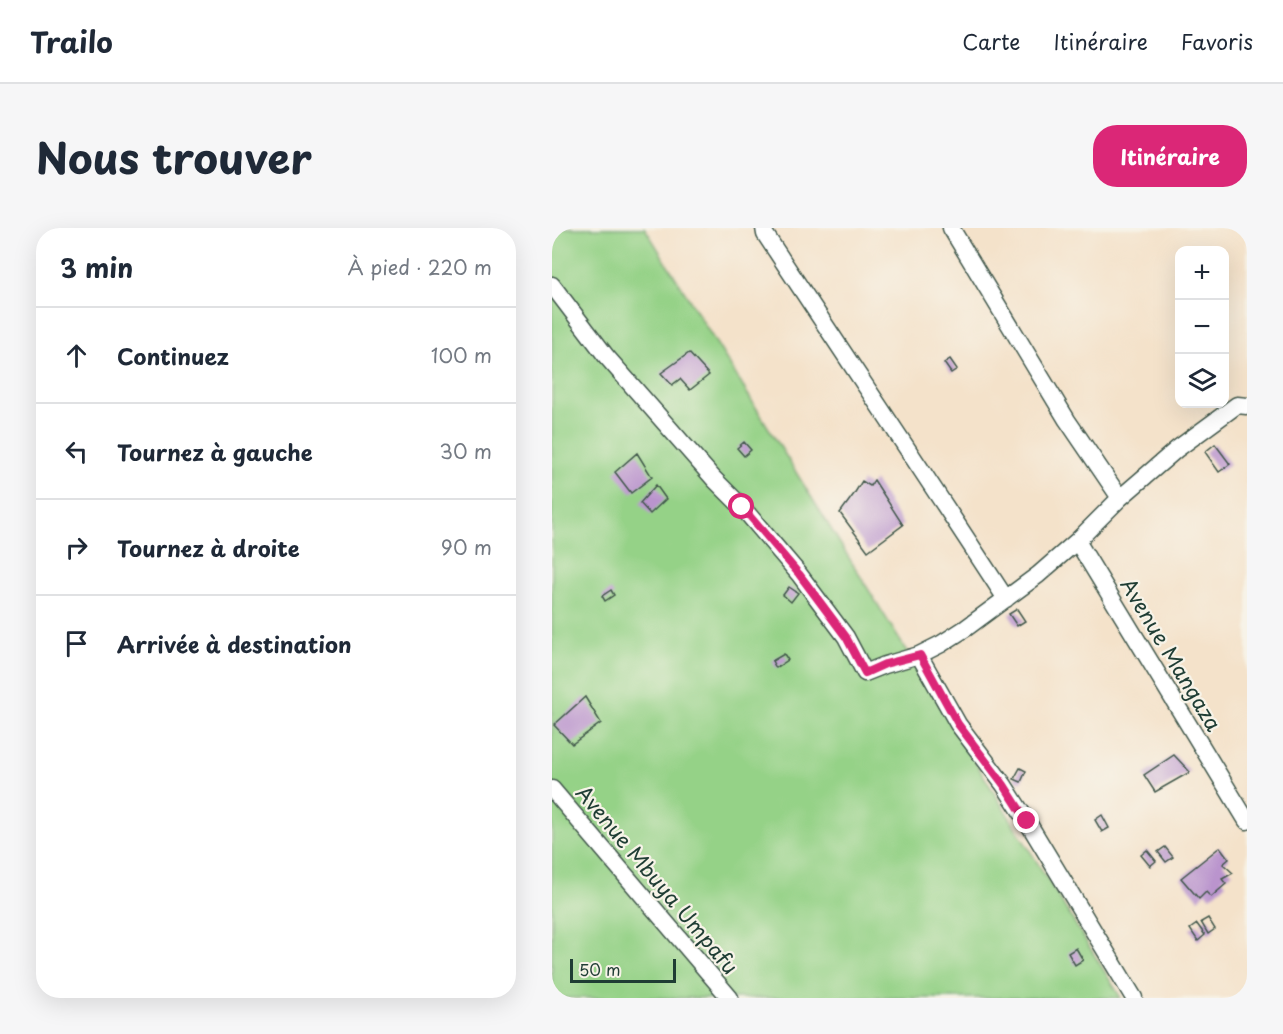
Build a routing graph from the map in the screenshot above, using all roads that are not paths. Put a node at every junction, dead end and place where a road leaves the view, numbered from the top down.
1 (764, 228) edge
2 (951, 228) edge
3 (552, 285) edge
4 (1247, 406) edge
5 (1120, 498) junction
6 (1077, 541) junction
7 (1006, 599) junction
8 (920, 655) junction
9 (552, 789) edge
10 (1247, 820) edge
11 (730, 998) edge
12 (1134, 998) edge

1 - 7 street
2 - 5 street
3 - 8 street
4 - 5 street
5 - 6 street
6 - 7 street
6 - 10 street, Avenue Mangaza
7 - 8 street
8 - 12 street
9 - 11 street, Avenue Mbuya Umpafu

